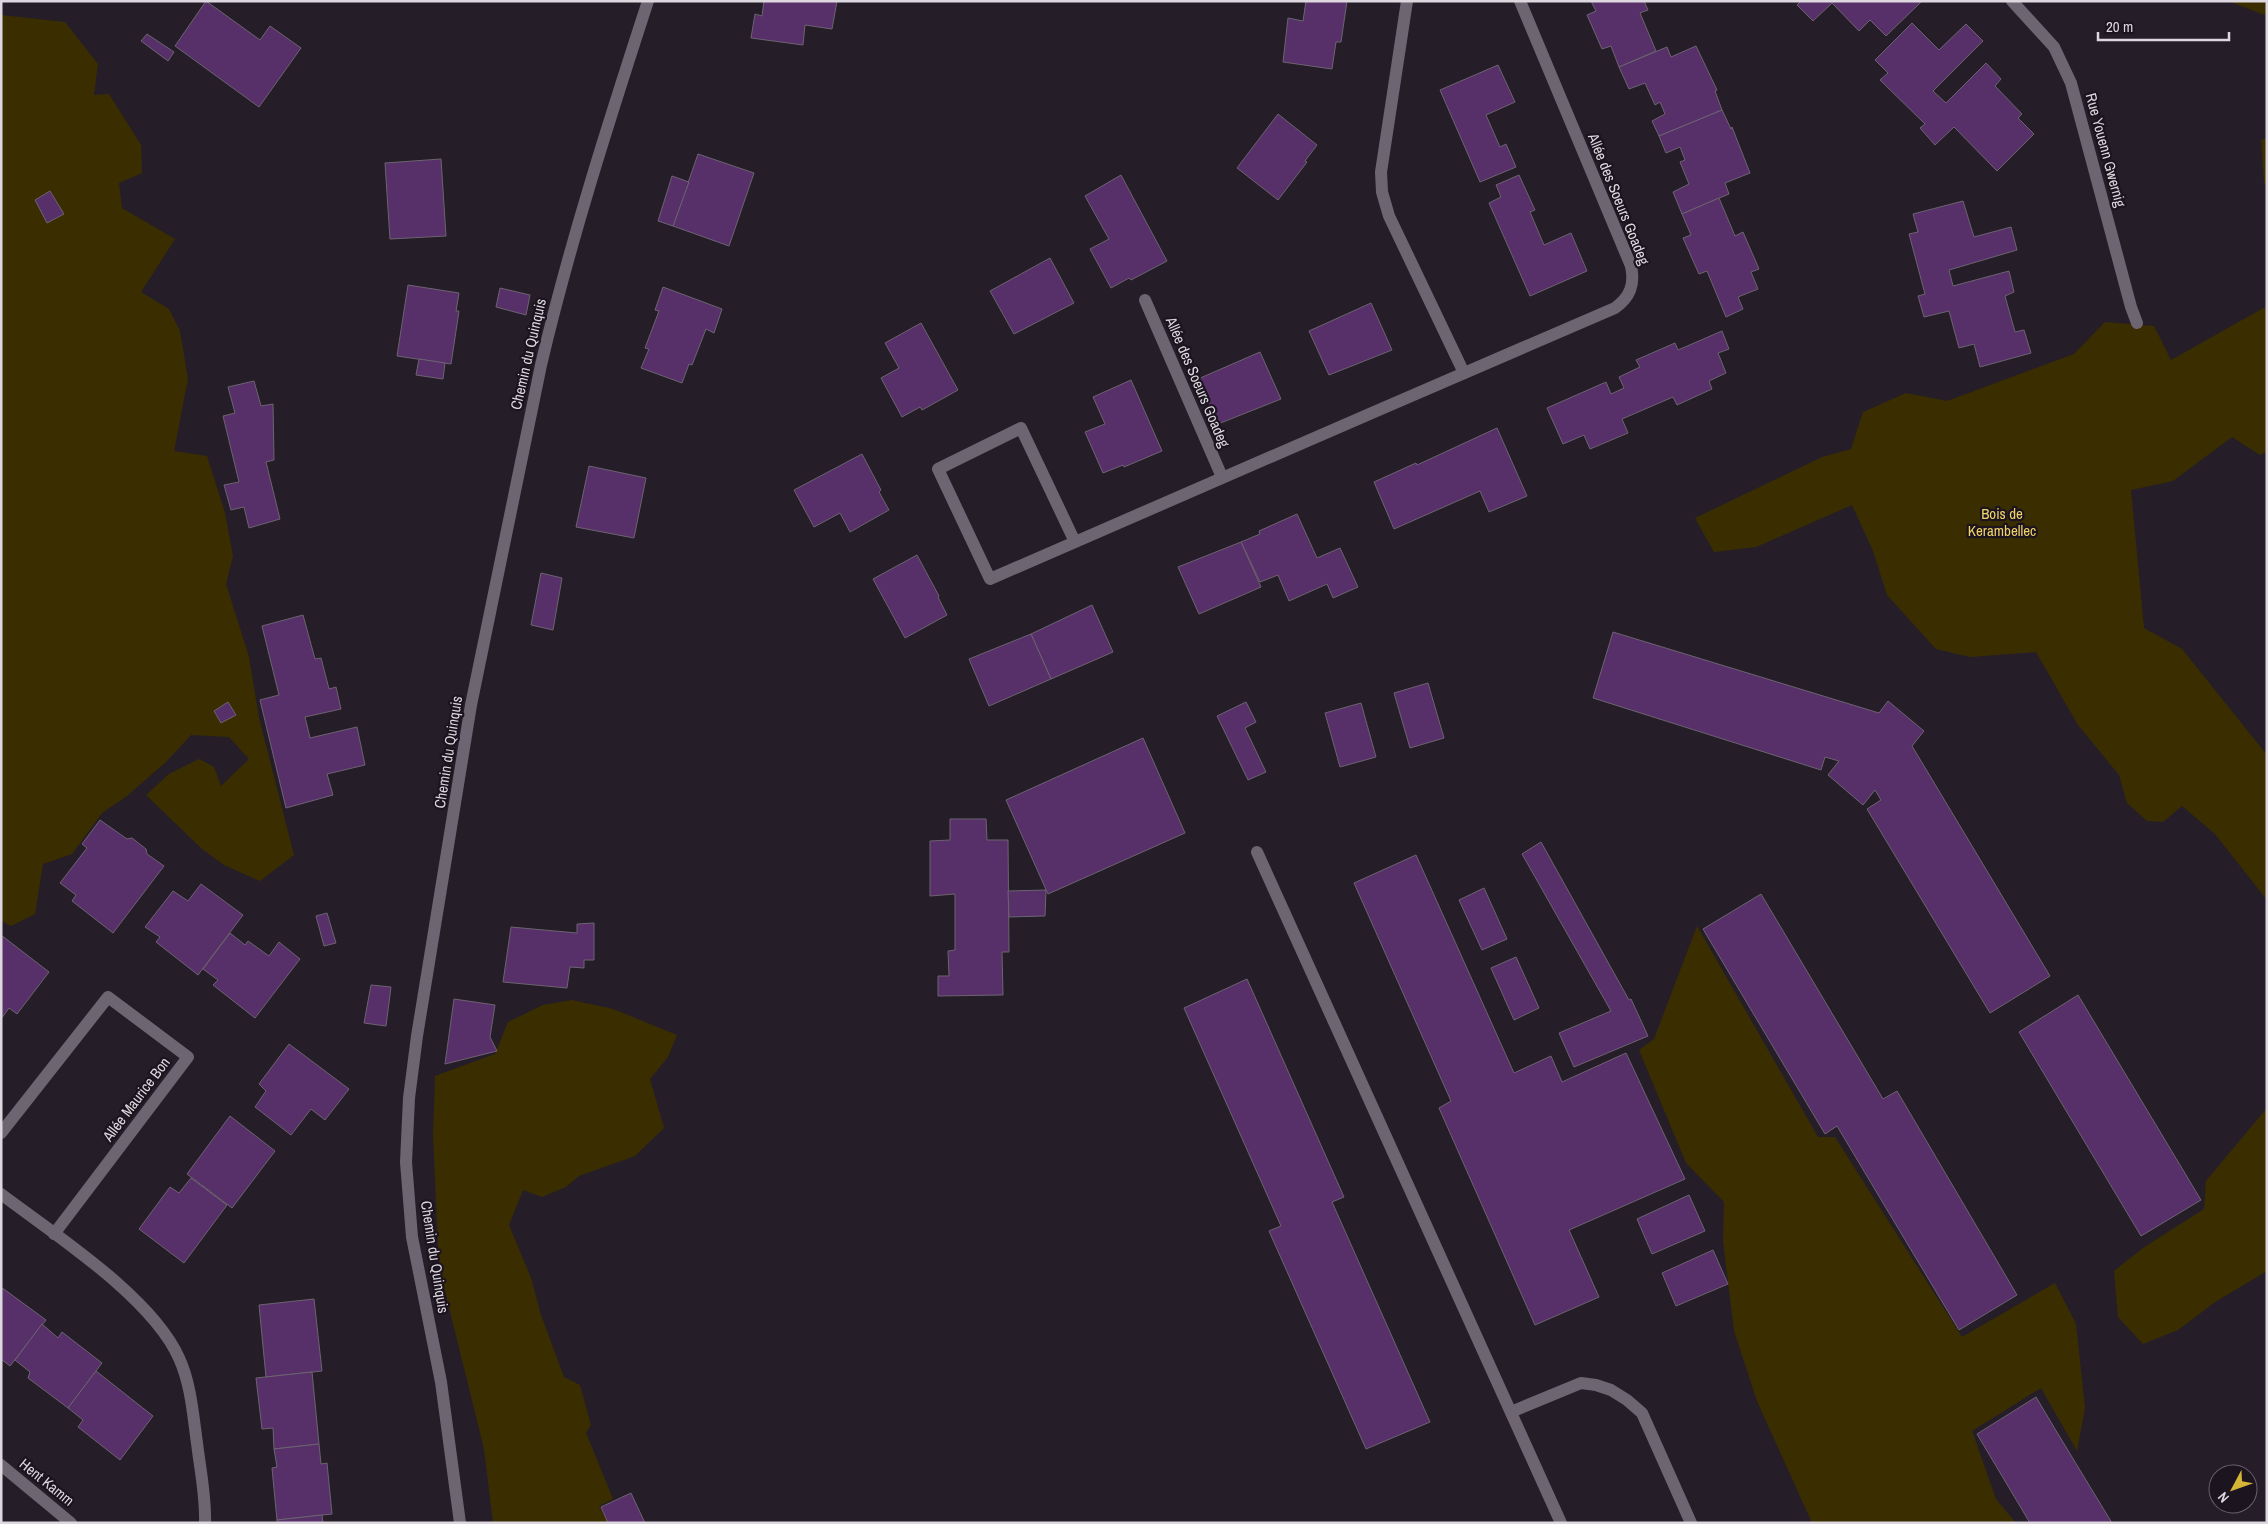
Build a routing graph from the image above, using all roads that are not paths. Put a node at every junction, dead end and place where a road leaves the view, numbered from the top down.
1 (648, 1) edge
2 (1407, 1) edge
3 (1520, 1) edge
4 (2012, 1) edge
5 (1146, 300) dead end
6 (2137, 323) dead end
7 (1464, 373) junction
8 (1222, 477) junction
9 (1075, 542) junction
10 (1257, 852) dead end
11 (1, 1133) edge
12 (1, 1194) edge
13 (54, 1234) junction
14 (1511, 1412) junction
15 (1, 1466) edge
16 (72, 1523) edge
17 (205, 1523) edge
18 (460, 1523) edge
19 (1561, 1523) edge
20 (1690, 1523) edge

1 - 18 street, Chemin du Quinquis
2 - 7 street
3 - 7 street, Allée des Soeurs Goadeg
4 - 6 street, Rue Youenn Gwernig
5 - 8 street, Allée des Soeurs Goadeg
7 - 8 street, Allée des Soeurs Goadeg
8 - 9 street, Allée des Soeurs Goadeg
9 - 9 street, Allée des Soeurs Goadeg
10 - 14 street
11 - 13 street, Allée Maurice Bon
12 - 13 street
13 - 17 street
14 - 19 street
14 - 20 street
15 - 16 street, Hent Kamm

